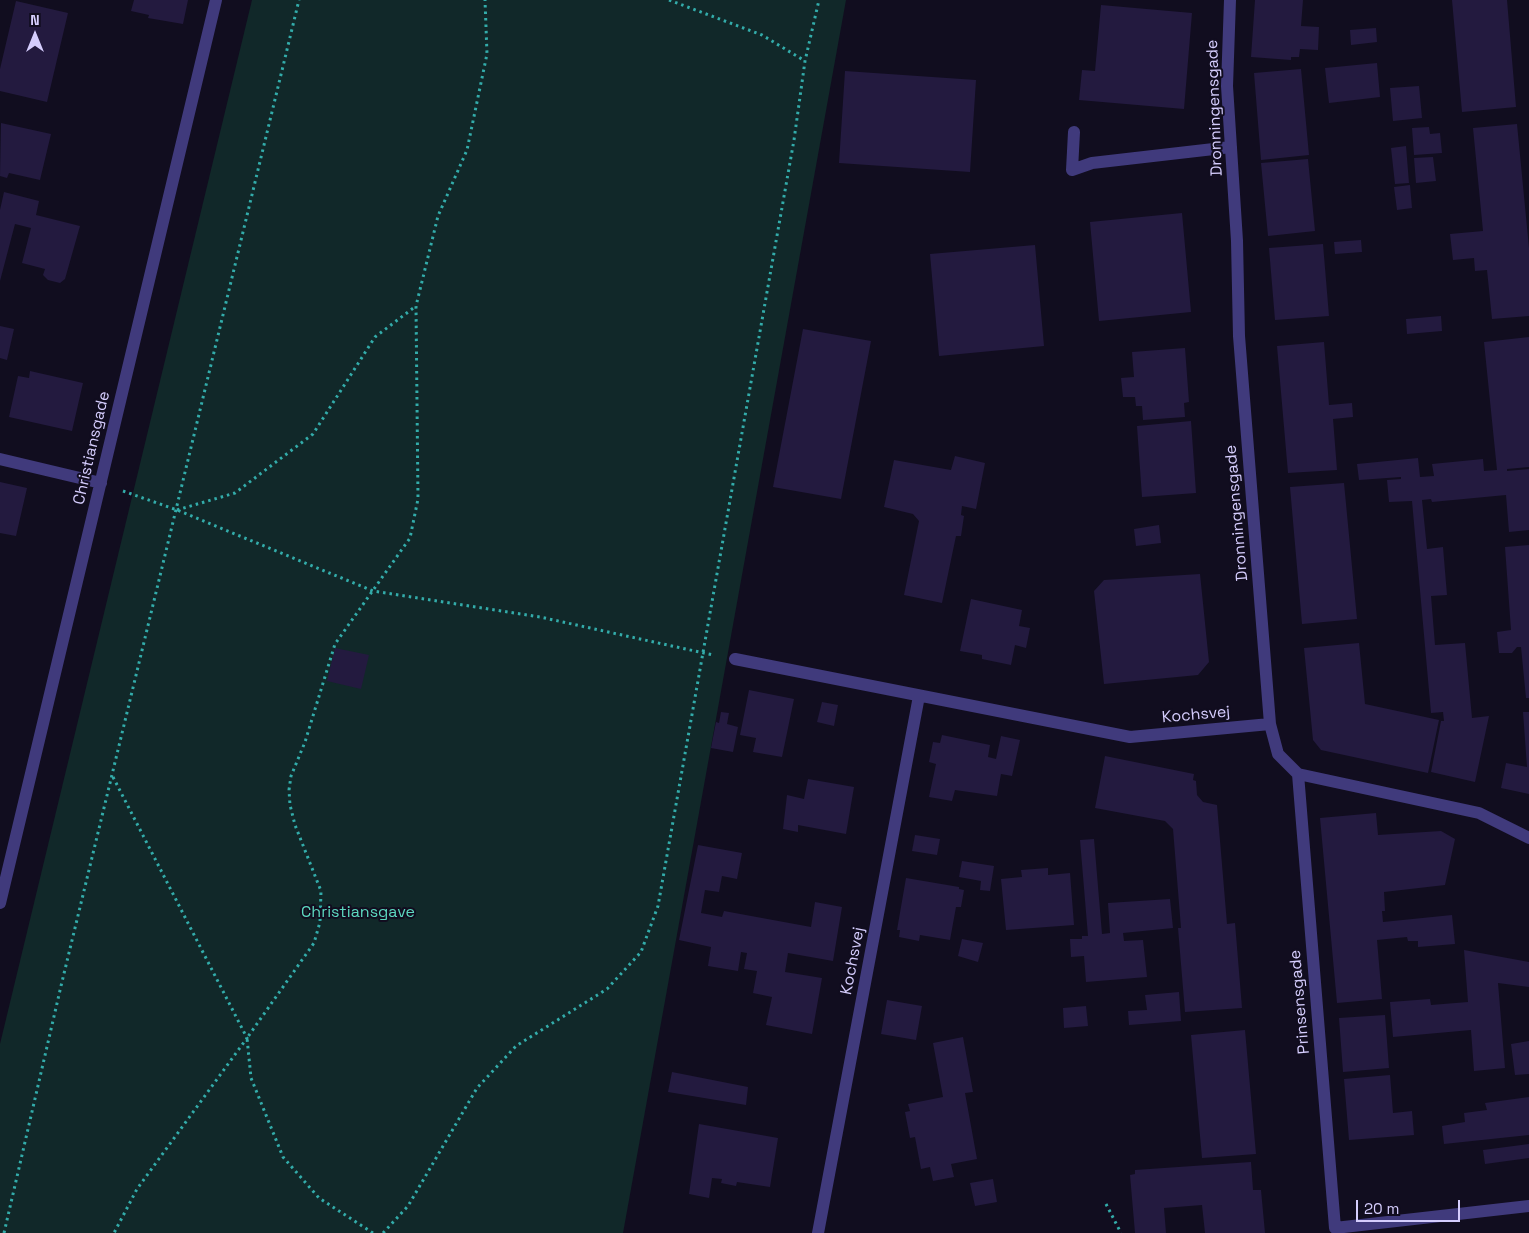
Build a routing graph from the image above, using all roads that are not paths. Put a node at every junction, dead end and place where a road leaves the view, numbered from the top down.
1 (216, 0) edge
2 (1230, 0) edge
3 (1074, 132) dead end
4 (1232, 147) junction
5 (0, 459) edge
6 (101, 483) junction
7 (735, 659) dead end
8 (919, 696) junction
9 (1270, 724) junction
10 (1298, 774) junction
11 (1529, 838) edge
12 (0, 903) edge
13 (1529, 1206) edge
14 (818, 1233) edge

1 - 6 street, Christiansgade
2 - 4 street, Dronningensgade
3 - 4 street
4 - 9 street, Dronningensgade
5 - 6 street
6 - 12 street, Christiansgade
7 - 8 street, Kochsvej
8 - 9 street, Kochsvej
8 - 14 street, Kochsvej
9 - 10 street, Dronningensgade
10 - 11 street
10 - 13 street, Prinsensgade

